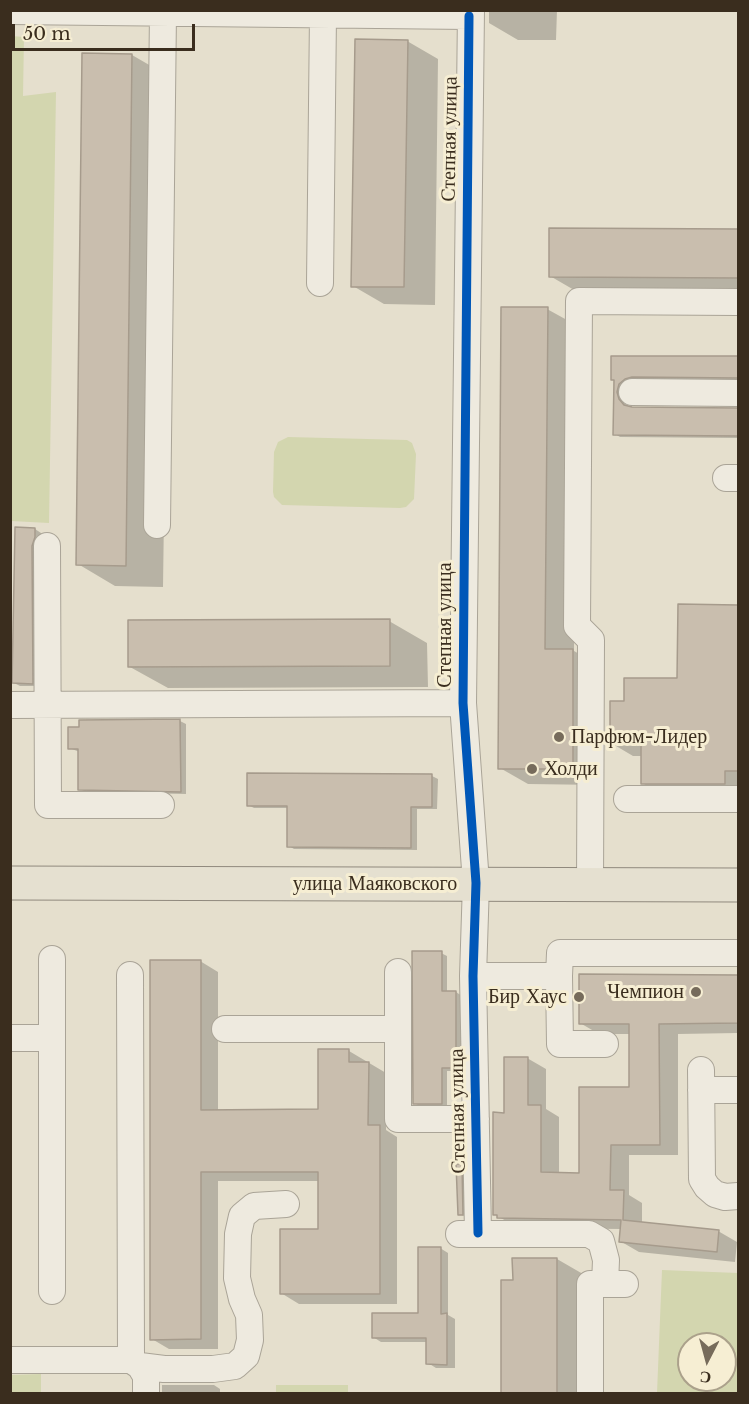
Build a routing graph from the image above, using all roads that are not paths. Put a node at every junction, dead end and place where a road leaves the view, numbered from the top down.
1 (10, 11) edge
2 (163, 13) junction
3 (470, 13) edge
4 (323, 15) junction
5 (320, 283) dead end
6 (738, 302) edge
7 (632, 392) dead end
8 (738, 393) edge
9 (157, 525) dead end
10 (47, 546) dead end
11 (463, 703) junction
12 (10, 705) edge
13 (48, 705) junction
14 (627, 799) dead end
15 (738, 799) edge
16 (161, 805) dead end
17 (10, 883) edge
18 (476, 884) junction
19 (590, 885) junction
20 (738, 885) edge
21 (738, 953) edge
22 (52, 959) dead end
23 (398, 972) dead end
24 (130, 975) dead end
25 (473, 976) junction
26 (559, 976) junction
27 (225, 1029) dead end
28 (398, 1029) junction
29 (10, 1038) edge
30 (52, 1038) junction
31 (605, 1044) dead end
32 (738, 1090) edge
33 (476, 1119) junction
34 (738, 1196) edge
35 (286, 1204) dead end
36 (52, 1291) dead end
37 (10, 1360) edge
38 (135, 1363) junction
39 (146, 1394) edge
40 (590, 1394) edge

1 - 2 street
2 - 4 street
2 - 9 street
3 - 4 street
3 - 11 street, Степная улица
4 - 5 street
6 - 19 street
7 - 8 street
10 - 13 street
11 - 13 street
11 - 18 street, Степная улица
12 - 13 street
13 - 16 street
14 - 15 street
17 - 18 main road, улица Маяковского
18 - 19 main road, улица Маяковского
18 - 25 street, Степная улица
19 - 20 main road, улица Маяковского
21 - 26 street
22 - 30 street
23 - 28 street
24 - 38 street
25 - 26 street
25 - 33 street, Степная улица
26 - 31 street
27 - 28 street
28 - 33 street
29 - 30 street
30 - 36 street
32 - 34 street
33 - 40 street, Степная улица
35 - 38 street
37 - 38 street
38 - 39 street

